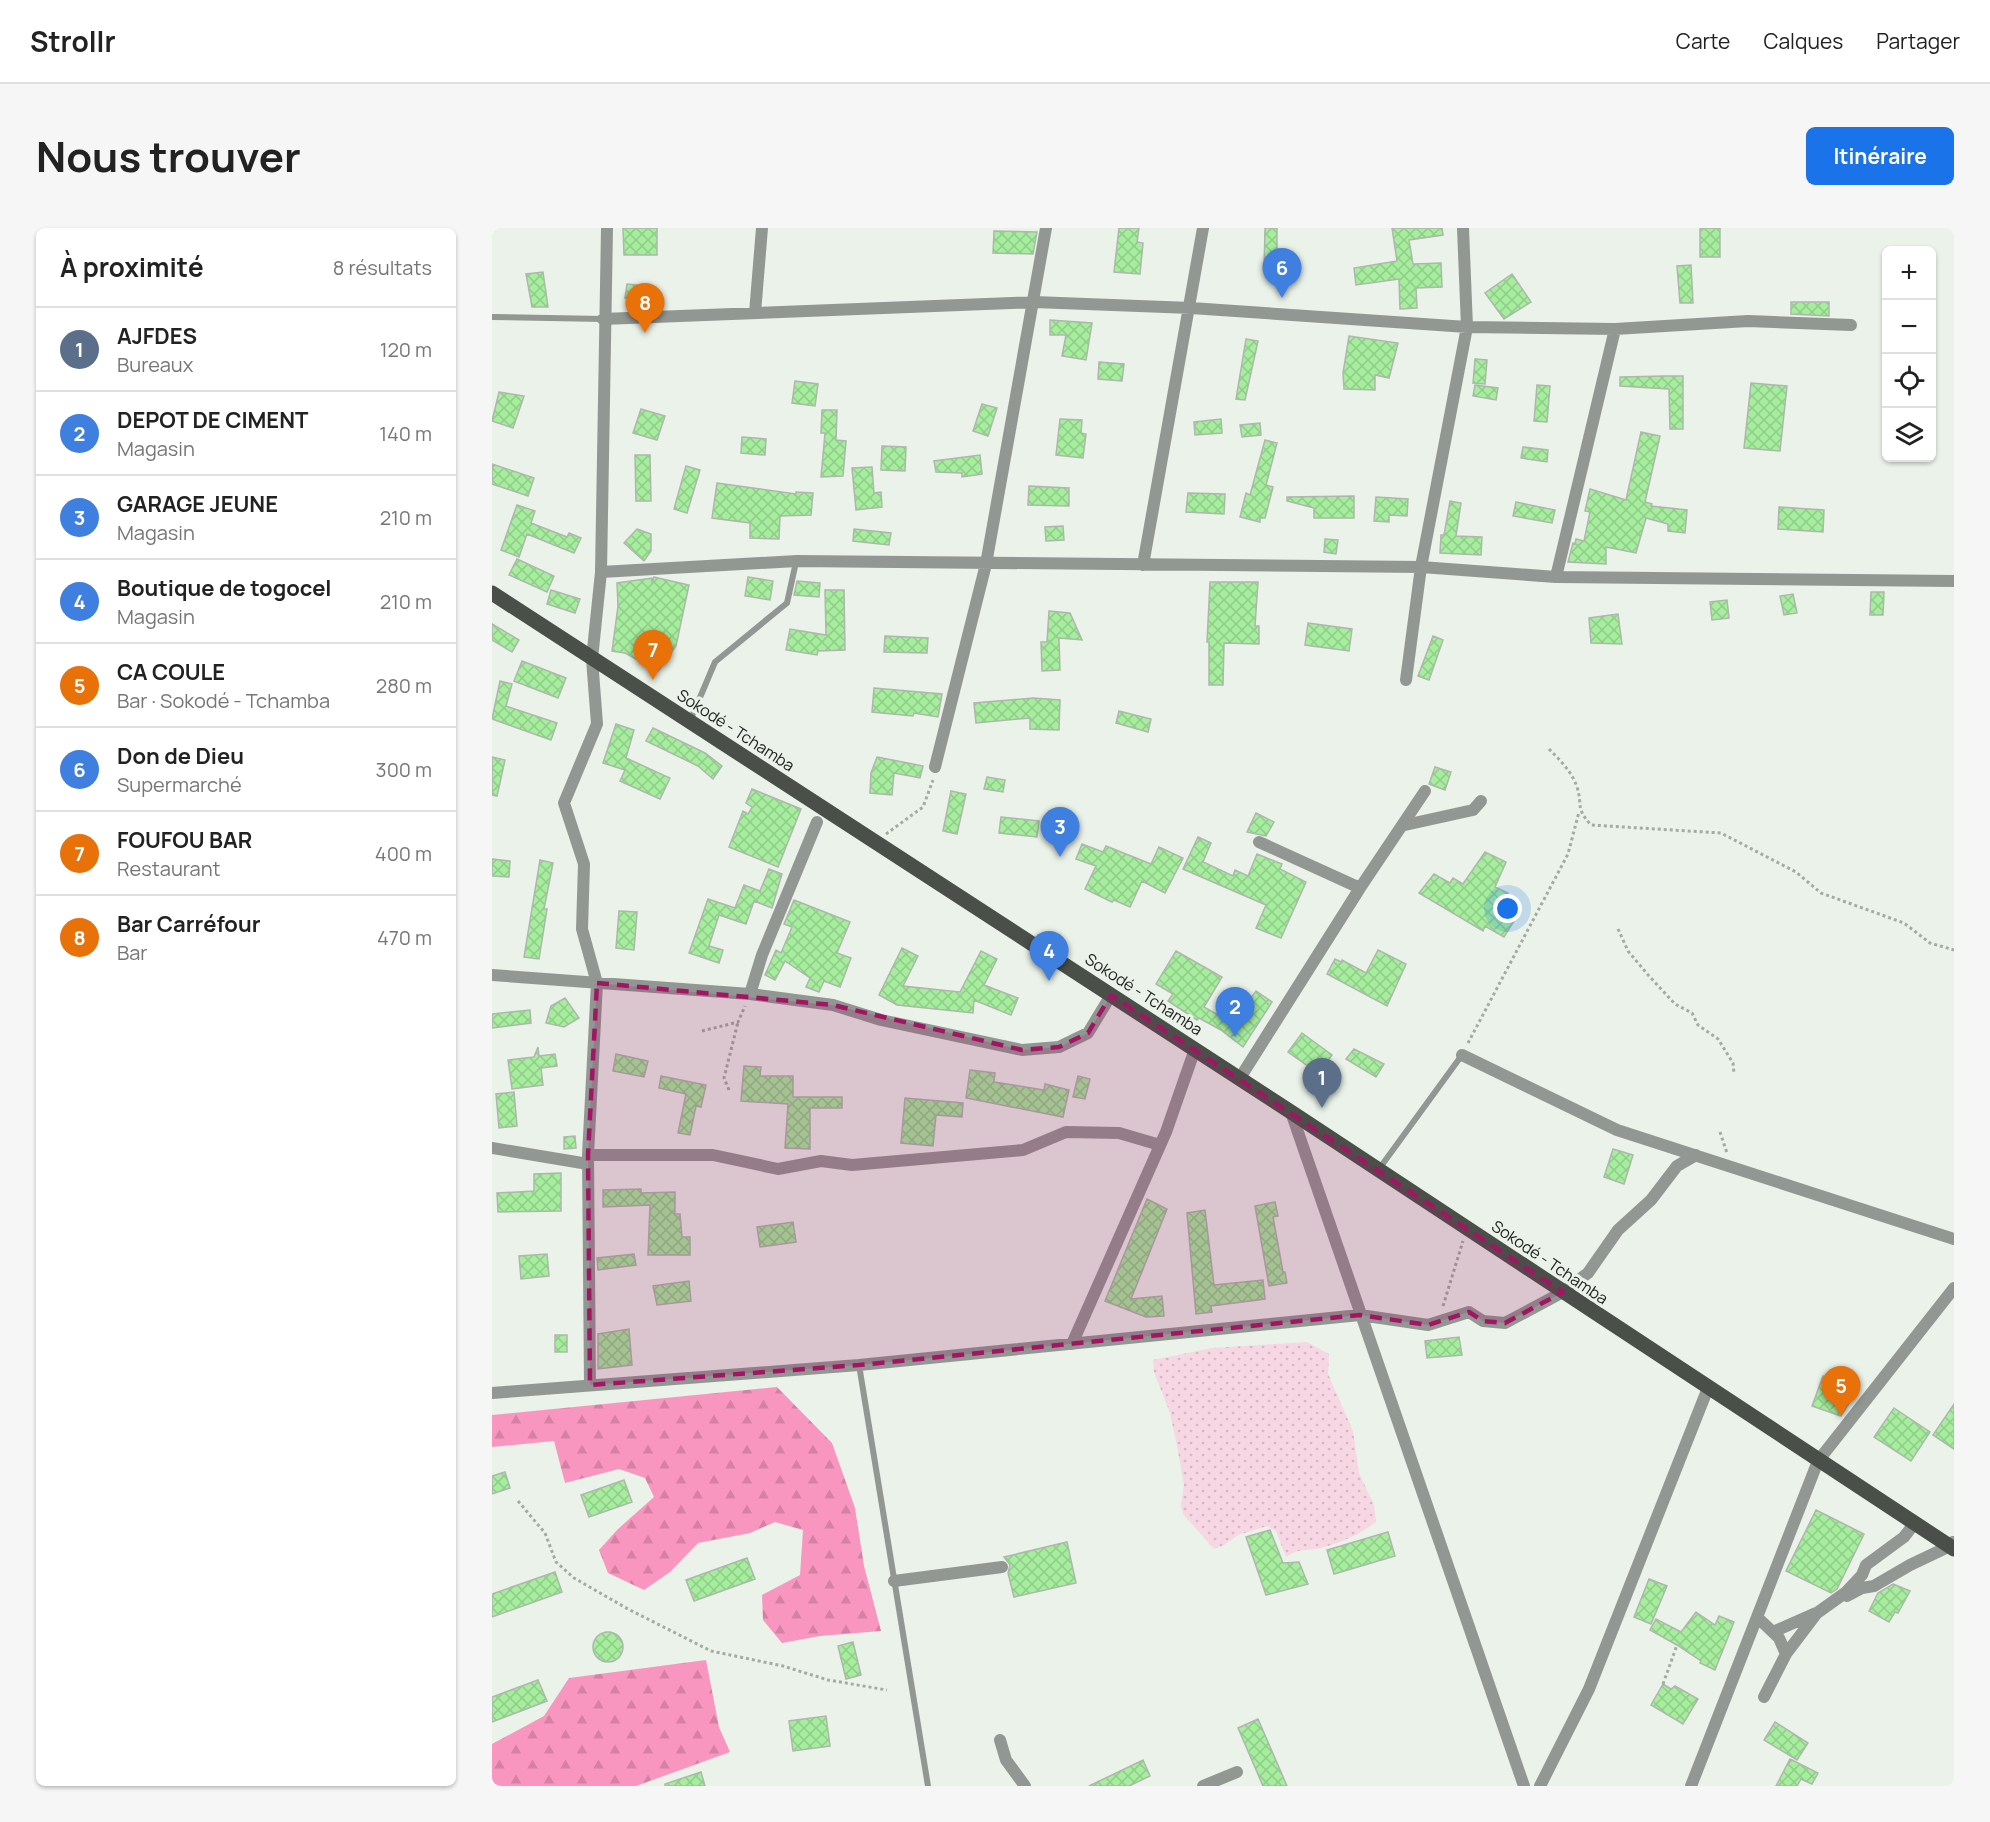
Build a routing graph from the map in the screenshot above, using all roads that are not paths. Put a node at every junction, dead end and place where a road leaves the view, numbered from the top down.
1 (607, 228) edge
2 (762, 228) edge
3 (1046, 228) edge
4 (1203, 228) edge
5 (1463, 228) edge
6 (1034, 302) junction
7 (1191, 308) junction
8 (755, 313) junction
9 (492, 318) edge
10 (603, 319) junction
11 (1851, 325) dead end
12 (1467, 327) junction
13 (1615, 329) junction
14 (796, 561) junction
15 (986, 564) junction
16 (1143, 565) junction
17 (1420, 567) junction
18 (601, 572) junction
19 (1556, 577) junction
20 (1954, 581) edge
21 (492, 593) edge
22 (592, 659) junction
23 (1406, 680) dead end
24 (689, 722) junction
25 (935, 766) road end
26 (1425, 791) dead end
27 (1481, 801) dead end
28 (818, 822) dead end
29 (1405, 825) junction
30 (1259, 842) dead end
31 (1360, 888) junction
32 (492, 975) edge
33 (597, 983) junction
34 (750, 994) junction
35 (1111, 995) junction
36 (1195, 1049) junction
37 (1462, 1055) joint
38 (1240, 1078) junction
39 (1291, 1112) junction
40 (1160, 1145) junction
41 (492, 1148) edge
42 (1696, 1155) junction
43 (588, 1160) junction
44 (1378, 1169) junction
45 (1954, 1239) edge
46 (1954, 1288) edge
47 (1563, 1292) junction
48 (1360, 1315) junction
49 (1072, 1344) junction
50 (858, 1365) junction
51 (590, 1385) junction
52 (1708, 1388) junction
53 (492, 1394) edge
54 (1818, 1461) junction
55 (1914, 1524) junction
56 (1953, 1545) edge
57 (1002, 1567) dead end
58 (894, 1581) junction
59 (1817, 1613) junction
60 (1757, 1617) junction
61 (1773, 1632) junction
62 (1785, 1654) junction
63 (1764, 1697) dead end
64 (1000, 1740) dead end
65 (1237, 1772) dead end
66 (1696, 1784) edge
67 (928, 1786) edge
68 (1025, 1786) edge
69 (1203, 1786) edge
70 (1524, 1786) edge
71 (1540, 1786) edge

1 - 10 street
2 - 8 street
3 - 6 street
4 - 7 street
5 - 12 street
6 - 7 street
6 - 8 street
6 - 15 street
7 - 12 street
7 - 16 street
8 - 10 street
9 - 10 lane
10 - 18 street
11 - 13 street
12 - 13 street
12 - 17 street
13 - 19 street
14 - 15 street
14 - 18 street
14 - 24 lane
15 - 16 street
15 - 25 street
16 - 17 street
17 - 19 street
17 - 23 street
18 - 22 street
19 - 20 street
21 - 22 main road, Sokodé - Tchamba
22 - 24 main road, Sokodé - Tchamba
22 - 33 street
24 - 35 main road, Sokodé - Tchamba
26 - 29 street
27 - 29 street
28 - 34 street
29 - 31 street
30 - 31 street
31 - 38 street
32 - 33 street
33 - 34 street
33 - 43 street
34 - 35 street
35 - 36 main road, Sokodé - Tchamba
36 - 38 main road, Sokodé - Tchamba
36 - 40 street
37 - 42 street
37 - 44 lane
38 - 39 main road, Sokodé - Tchamba
39 - 44 main road, Sokodé - Tchamba
39 - 48 street
40 - 43 street
40 - 49 street
41 - 43 street
42 - 45 street
42 - 47 street
43 - 51 street
44 - 47 main road, Sokodé - Tchamba
46 - 54 street
47 - 48 street
47 - 52 main road, Sokodé - Tchamba
48 - 49 street
48 - 70 street
49 - 50 street
50 - 51 street
50 - 58 lane
51 - 53 street
52 - 54 main road, Sokodé - Tchamba
52 - 71 street
54 - 55 main road, Sokodé - Tchamba
54 - 60 street
55 - 56 main road, Sokodé - Tchamba
55 - 59 street
56 - 59 street
57 - 58 street
58 - 67 lane
59 - 61 street
59 - 62 street
60 - 61 street
60 - 66 street
61 - 62 street
62 - 63 street
64 - 68 street
65 - 69 street

